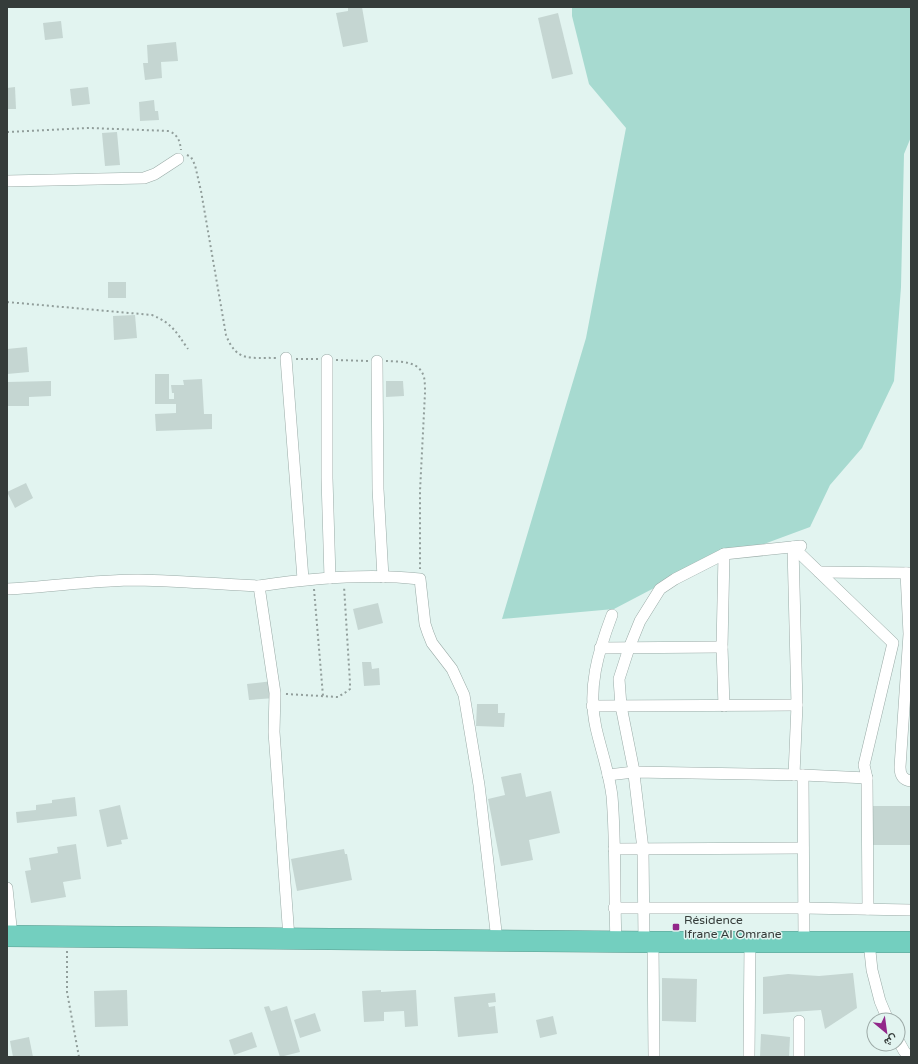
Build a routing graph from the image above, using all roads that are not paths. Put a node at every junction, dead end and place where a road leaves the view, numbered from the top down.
1 (178, 159) road end
2 (7, 181) edge
3 (286, 358) dead end
4 (327, 360) dead end
5 (377, 361) dead end
6 (797, 547) junction
7 (724, 554) junction
8 (819, 572) junction
9 (909, 573) edge
10 (383, 576) junction
11 (330, 578) junction
12 (308, 579) junction
13 (259, 586) junction
14 (7, 588) edge
15 (612, 615) dead end
16 (722, 647) junction
17 (600, 648) junction
18 (628, 648) junction
19 (797, 705) junction
20 (592, 706) junction
21 (620, 706) junction
22 (724, 706) junction
23 (634, 772) junction
24 (608, 775) junction
25 (798, 775) junction
26 (867, 778) junction
27 (911, 781) edge
28 (803, 848) junction
29 (614, 849) junction
30 (644, 849) junction
31 (7, 888) edge
32 (614, 908) junction
33 (644, 908) junction
34 (804, 908) junction
35 (868, 909) junction
36 (911, 910) edge
37 (10, 936) edge
38 (289, 938) junction
39 (497, 940) junction
40 (616, 941) junction
41 (648, 942) junction
42 (750, 942) junction
43 (804, 942) junction
44 (870, 942) junction
45 (911, 942) edge
46 (885, 1012) edge
47 (799, 1021) dead end
48 (654, 1057) edge
49 (749, 1057) edge
50 (799, 1057) edge

1 - 2 street
3 - 12 street
4 - 11 street
5 - 10 street
6 - 7 street
6 - 8 street
6 - 19 street
7 - 16 street
7 - 18 street
8 - 9 street
8 - 26 street
9 - 27 street
10 - 11 street
10 - 39 street
11 - 12 street
12 - 13 street
13 - 14 street
13 - 38 street
15 - 17 street
16 - 18 street
16 - 22 street
17 - 18 street
17 - 20 street
18 - 21 street
19 - 22 street
19 - 25 street
20 - 21 street
20 - 24 street
21 - 22 street
21 - 23 street
23 - 24 street
23 - 25 street
23 - 30 street
24 - 29 street
25 - 26 street
25 - 28 street
26 - 35 street
28 - 30 street
28 - 34 street
29 - 30 street
29 - 32 street
30 - 33 street
31 - 37 street
32 - 33 street
32 - 40 street
33 - 34 street
33 - 41 street
34 - 35 street
34 - 43 street
35 - 36 street
37 - 38 highway
38 - 39 highway
39 - 40 highway
40 - 41 highway
41 - 42 highway
41 - 48 street
42 - 43 highway
42 - 49 street
43 - 44 highway
44 - 45 highway
44 - 46 street
47 - 50 street

